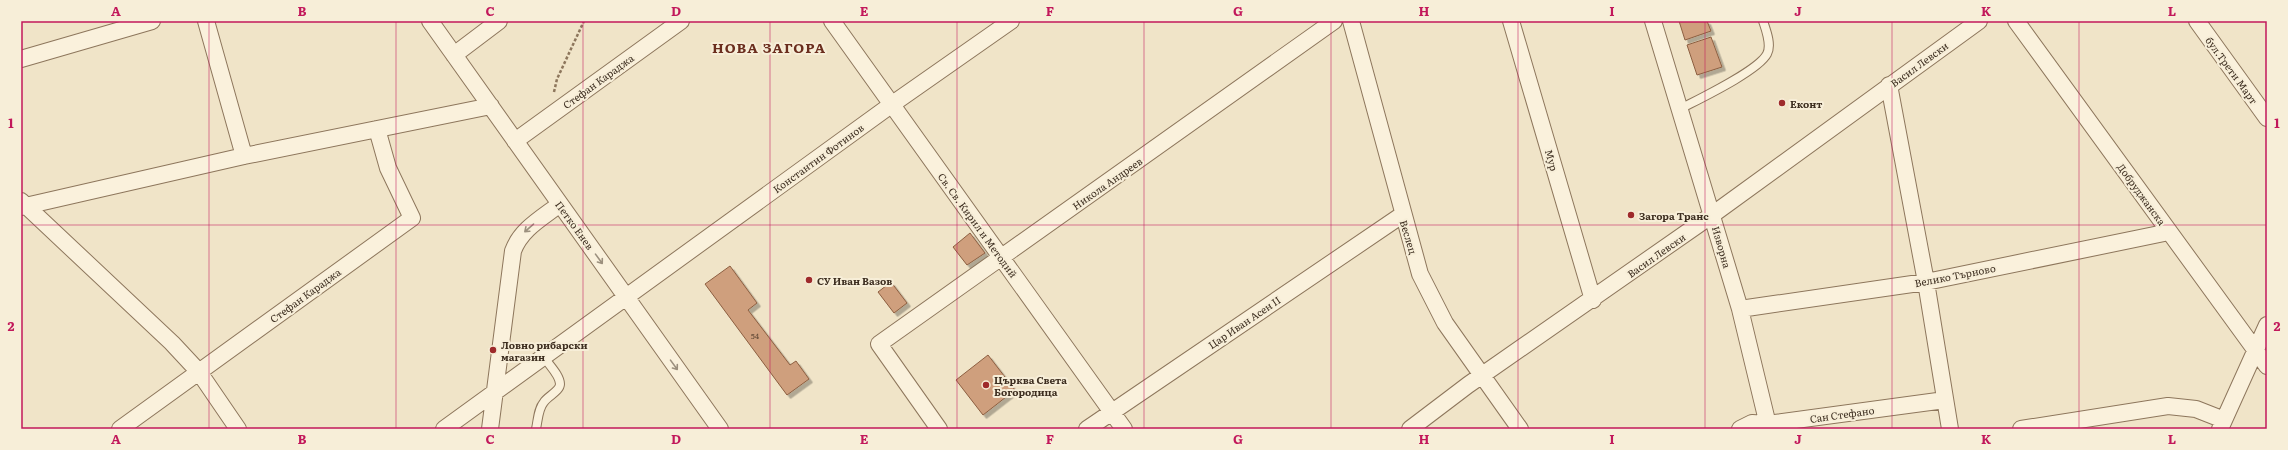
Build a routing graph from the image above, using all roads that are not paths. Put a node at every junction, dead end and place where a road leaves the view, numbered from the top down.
1 (152, 21) edge
2 (206, 21) edge
3 (430, 21) edge
4 (499, 21) edge
5 (681, 21) edge
6 (832, 21) edge
7 (1011, 21) edge
8 (1334, 21) edge
9 (1351, 21) edge
10 (1511, 21) edge
11 (1653, 21) edge
12 (1763, 21) edge
13 (1979, 21) edge
14 (2016, 21) edge
15 (2196, 21) edge
16 (454, 55) junction
17 (21, 59) edge
18 (1889, 85) junction
19 (891, 105) junction
20 (491, 106) junction
21 (1680, 109) junction
22 (2267, 118) edge
23 (377, 129) junction
24 (515, 141) junction
25 (244, 156) junction
26 (560, 204) junction
27 (22, 205) edge
28 (1402, 215) junction
29 (1712, 215) junction
30 (2169, 232) junction
31 (1002, 258) junction
32 (1926, 282) junction
33 (626, 298) junction
34 (1593, 300) junction
35 (1740, 309) junction
36 (2267, 325) edge
37 (2256, 351) junction
38 (544, 357) junction
39 (2267, 366) edge
40 (199, 372) junction
41 (1482, 376) junction
42 (496, 392) junction
43 (1945, 400) junction
44 (1112, 412) junction
45 (2222, 424) edge
46 (1768, 426) edge
47 (120, 429) edge
48 (238, 429) edge
49 (444, 429) edge
50 (490, 429) edge
51 (536, 429) edge
52 (720, 429) edge
53 (939, 429) edge
54 (1087, 429) edge
55 (1124, 429) edge
56 (1410, 429) edge
57 (1520, 429) edge
58 (1740, 429) edge
59 (1950, 429) edge
60 (2021, 429) edge

1 - 17 street
2 - 25 street
3 - 16 street, Петко Енев
4 - 16 street
5 - 24 street, Стефан Караджа
6 - 19 street, Св. Св. Кирил и Методий
7 - 19 street, Константин Фотинов
8 - 31 street, Никола Андреев
9 - 28 street, Веслец
10 - 34 street, Мур
11 - 21 street, Изворна
12 - 21 lane
13 - 18 street, Васил Левски
14 - 30 street, Добруджанска
15 - 22 street, бул.Трети Март
16 - 20 street, Петко Енев
18 - 29 street, Васил Левски
18 - 32 street
19 - 31 street, Св. Св. Кирил и Методий
19 - 33 street, Константин Фотинов
20 - 23 street
20 - 24 street, Петко Енев
21 - 29 street, Изворна
23 - 25 street
23 - 40 street, Стефан Караджа
24 - 26 street, Петко Енев
25 - 27 street
26 -> 33 street, Петко Енев
26 -> 42 street
27 - 40 street
28 - 41 street, Веслец
28 - 44 street, Цар Иван Асен II
29 - 34 street, Васил Левски
29 - 35 street, Изворна
30 - 32 street, Велико Търново
30 - 37 street, Добруджанска
31 - 44 street, Св. Св. Кирил и Методий
31 - 53 street, Никола Андреев
32 - 35 street, Велико Търново
32 - 43 street
33 - 38 street, Константин Фотинов
33 -> 52 street, Петко Енев
34 - 41 street, Васил Левски
35 - 46 street, Изворна
36 - 37 street
37 - 39 street, Добруджанска
37 - 45 street
38 - 42 street, Константин Фотинов
38 - 51 lane
40 - 47 street, Стефан Караджа
40 - 48 street
41 - 56 street, Васил Левски
41 - 57 street, Веслец
42 - 49 street, Константин Фотинов
42 - 50 street
43 - 46 street, Сан Стефано
43 - 59 street
44 - 54 street, Цар Иван Асен II
44 - 55 street, Св. Св. Кирил и Методий
45 - 60 street
46 - 58 street, Сан Стефано

